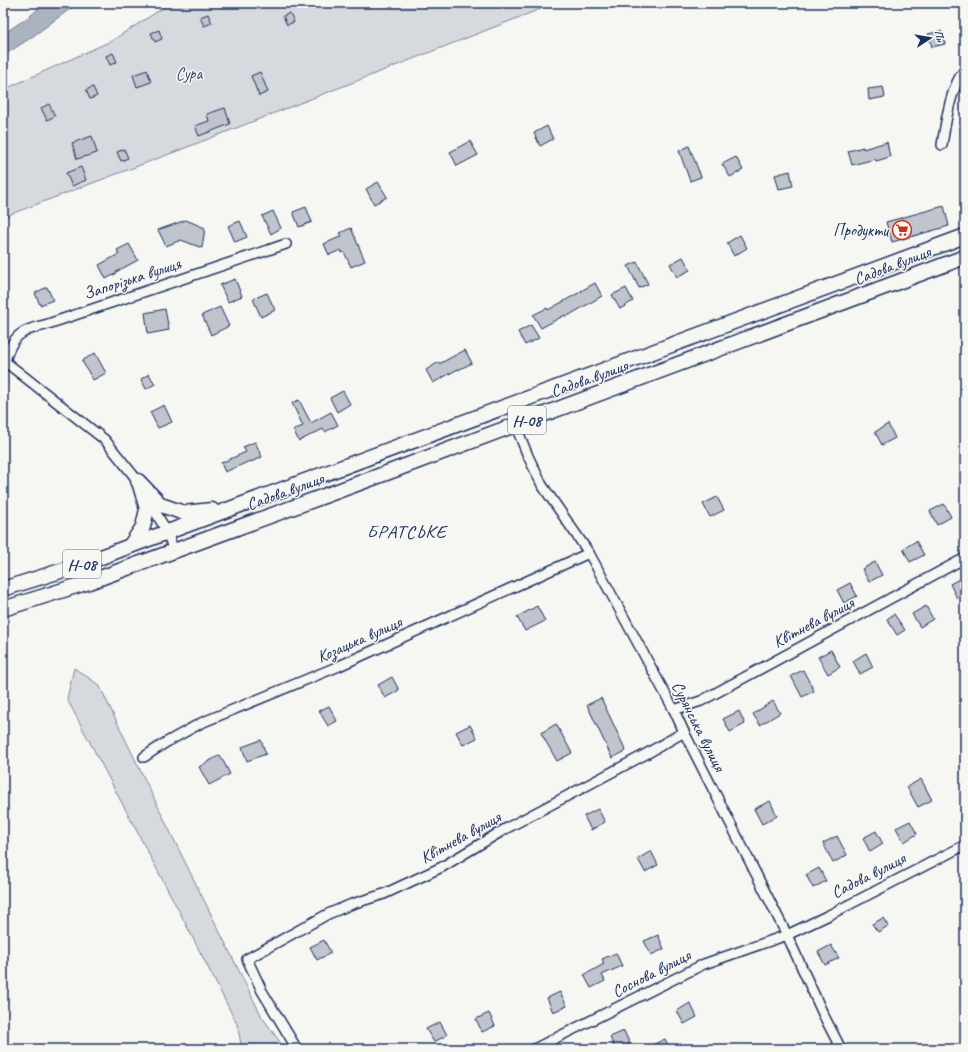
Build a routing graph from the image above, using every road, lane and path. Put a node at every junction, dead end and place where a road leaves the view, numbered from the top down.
1 (965, 70) edge
2 (942, 145) dead end
3 (965, 236) edge
4 (286, 244) dead end
5 (965, 257) edge
6 (4, 360) edge
7 (515, 424) junction
8 (138, 481) junction
9 (230, 509) junction
10 (163, 534) junction
11 (130, 546) junction
12 (174, 551) junction
13 (589, 553) junction
14 (965, 558) edge
15 (3, 589) edge
16 (3, 609) edge
17 (674, 710) junction
18 (684, 732) junction
19 (144, 757) dead end
20 (965, 845) edge
21 (787, 935) junction
22 (297, 1049) edge
23 (534, 1049) edge
24 (841, 1049) edge

1 - 2 street
3 - 9 main road, Садова вулиця / Н-08
4 - 6 street, Запорізька вулиця
5 - 7 main road, Садова вулиця / Н-08
6 - 8 street
7 - 12 main road, Садова вулиця / Н-08
7 - 13 street, Сурянська вулиця
8 - 9 main road
8 - 10 street
8 - 11 main road
9 - 10 main road, Садова вулиця / Н-08
10 - 11 main road, Н-08
10 - 12 street
11 - 15 main road, Н-08
12 - 16 main road, Садова вулиця / Н-08
13 - 17 street, Сурянська вулиця
13 - 19 street, Козацька вулиця
14 - 17 street, Квітнева вулиця
17 - 18 street, Сурянська вулиця
18 - 21 street, Сурянська вулиця
18 - 22 street, Квітнева вулиця
20 - 21 street, Садова вулиця
21 - 23 street, Соснова вулиця
21 - 24 street, Сурянська вулиця

